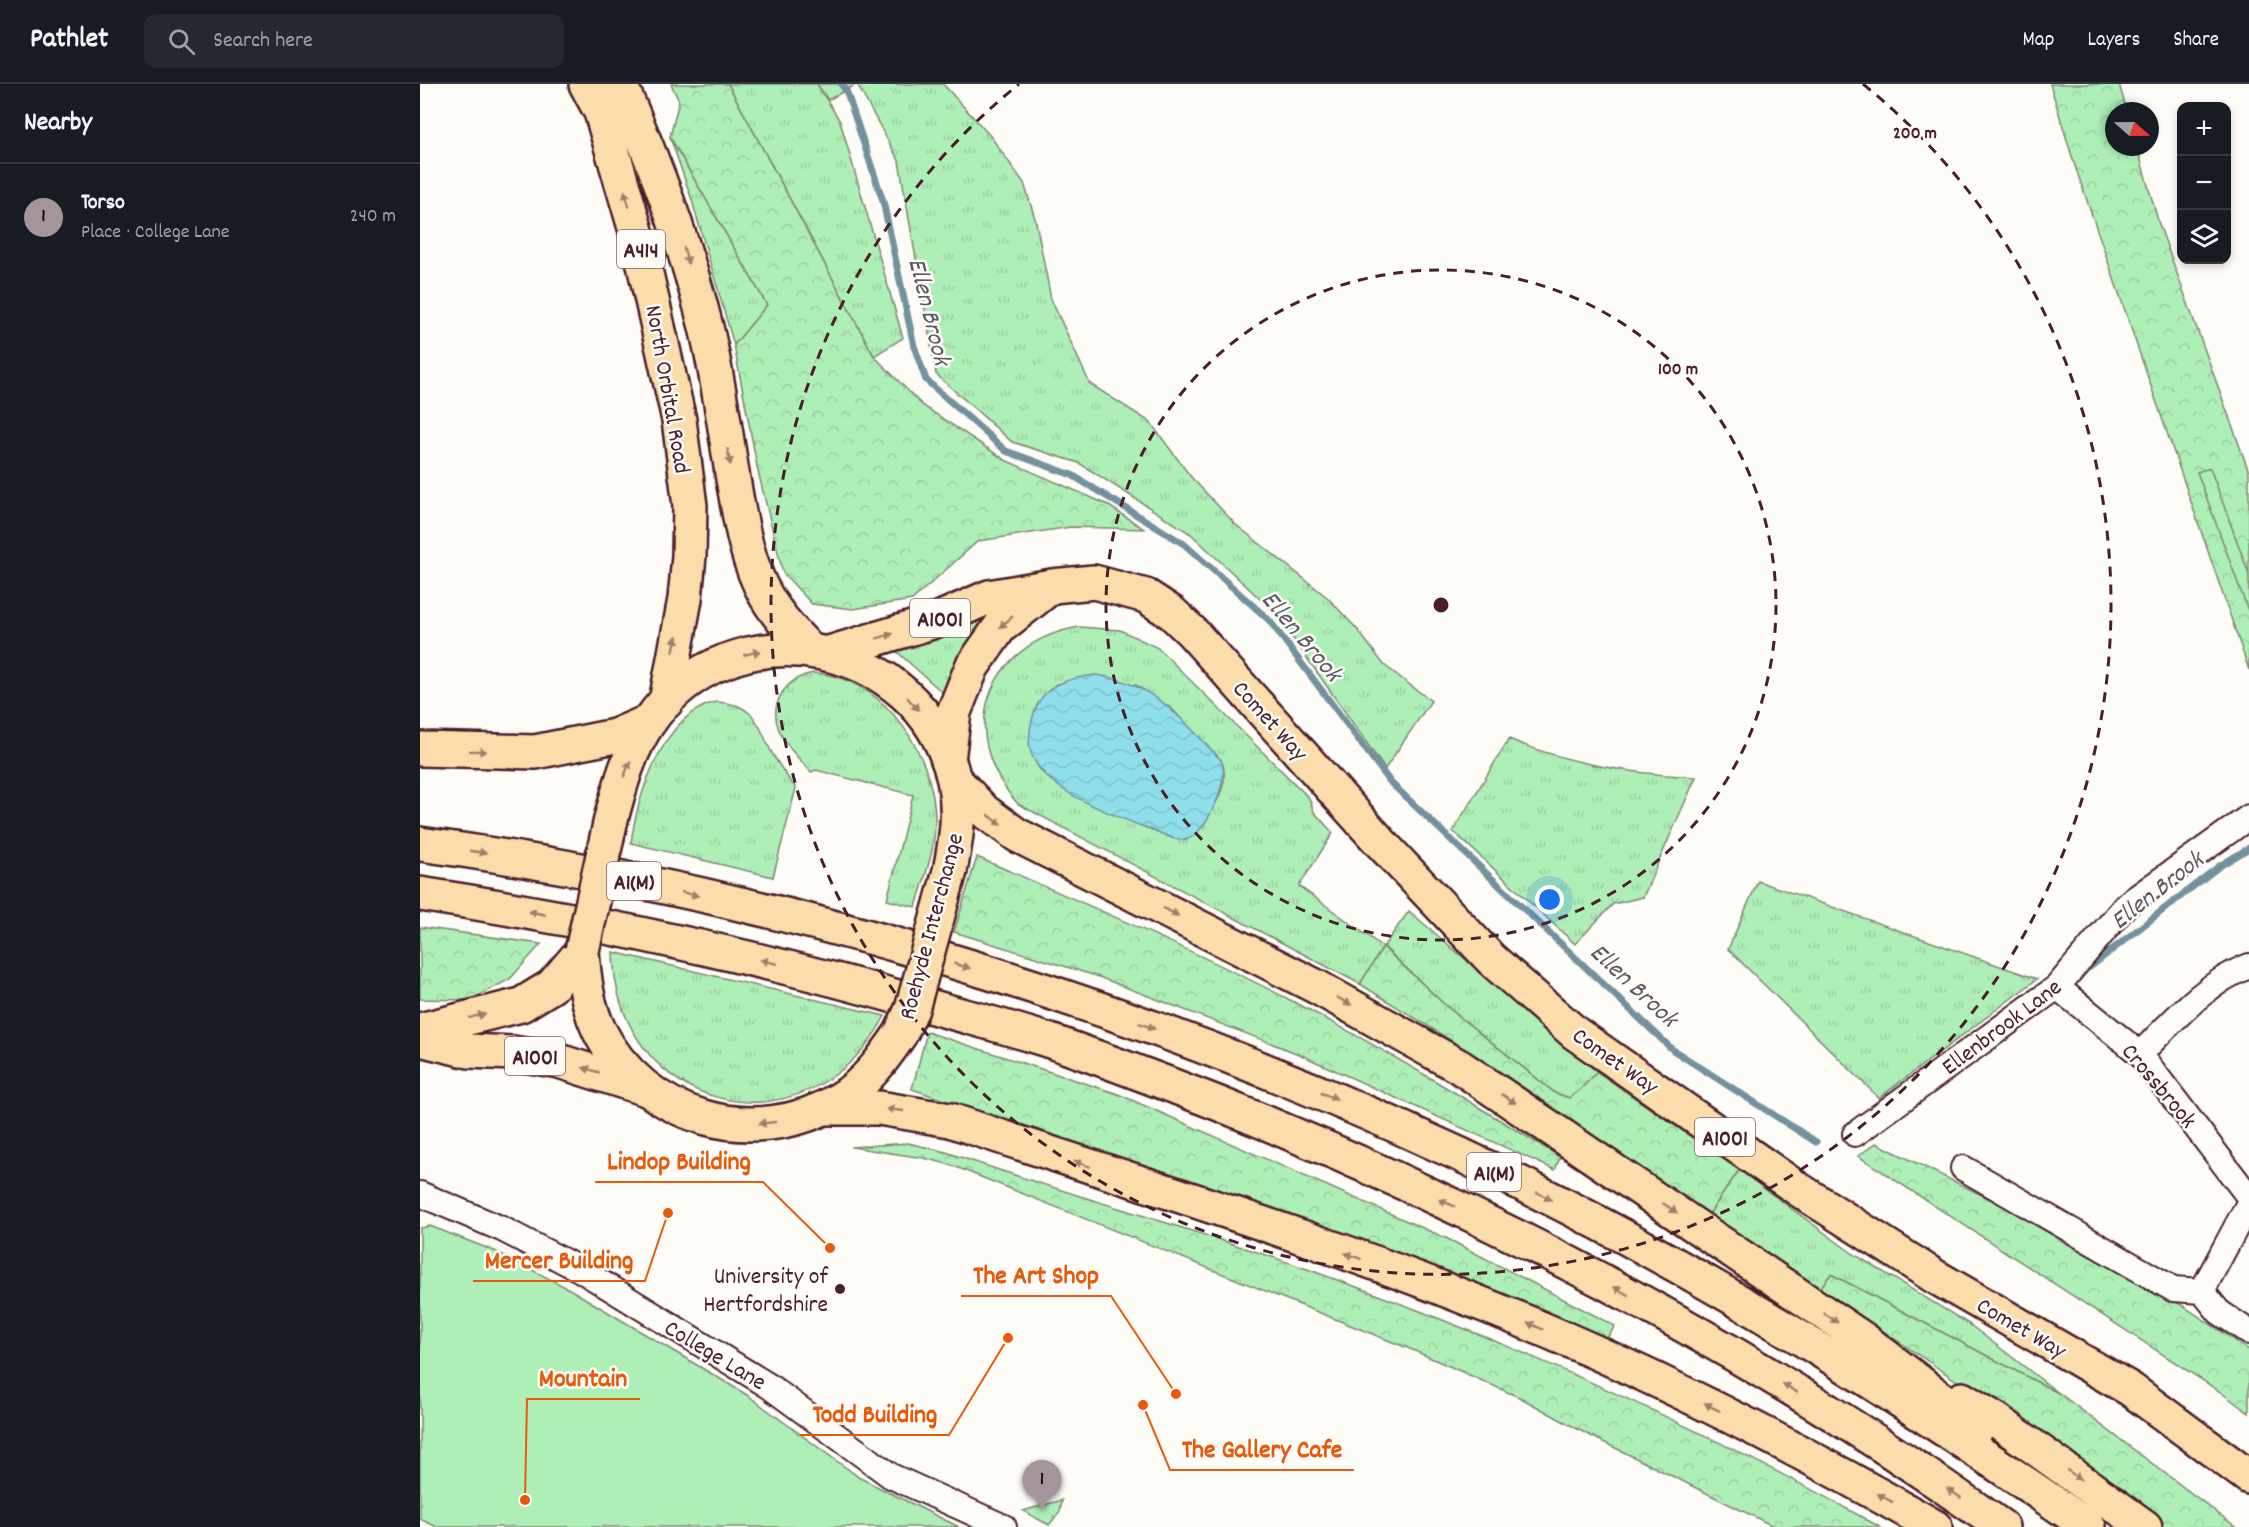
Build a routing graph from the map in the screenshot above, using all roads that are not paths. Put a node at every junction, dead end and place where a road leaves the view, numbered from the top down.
1 (586, 84) edge
2 (620, 84) edge
3 (1052, 586) junction
4 (819, 651) junction
5 (658, 711) junction
6 (420, 749) edge
7 (951, 769) junction
8 (2249, 817) edge
9 (420, 844) edge
10 (420, 894) edge
11 (582, 951) junction
12 (2249, 966) edge
13 (2057, 987) junction
14 (420, 1030) edge
15 (420, 1039) edge
16 (2140, 1054) junction
17 (646, 1089) junction
18 (823, 1108) junction
19 (1855, 1134) dead end
20 (1962, 1168) dead end
21 (420, 1194) edge
22 (2249, 1197) edge
23 (2249, 1203) edge
24 (2202, 1291) junction
25 (2249, 1332) edge
26 (1866, 1341) junction
27 (2249, 1477) edge
28 (1004, 1527) edge
29 (1935, 1527) edge
30 (2002, 1527) edge
31 (2089, 1527) edge
32 (2102, 1527) edge
33 (2145, 1527) edge

5 -> 1 main road, North Orbital Road / A414
2 -> 4 main road, North Orbital Road / A414
4 -> 3 main road, Comet Way / A1001
3 -> 7 main road, A1001
3 - 27 main road, Comet Way / A1001
5 -> 4 main road, Roehyde Interchange
4 -> 7 main road, Roehyde Interchange
6 -> 5 main road
11 -> 5 main road, Roehyde Interchange, bridge
7 - 18 main road, Roehyde Interchange, bridge
7 -> 26 main road
8 - 13 street, Ellenbrook Lane
9 -> 31 main road, A1(M)
30 -> 10 main road, A1(M)
14 -> 11 main road, A1001
11 - 17 main road, Roehyde Interchange
12 - 16 street
13 - 16 street, Crossbrook
13 - 19 street, Ellenbrook Lane
17 -> 15 main road, A1001
16 - 22 street, Crossbrook
18 -> 17 main road, Roehyde Interchange
29 -> 18 main road
20 - 24 street
21 - 28 street, College Lane
23 - 24 street
24 - 25 street
26 - 32 main road
26 -> 33 main road

